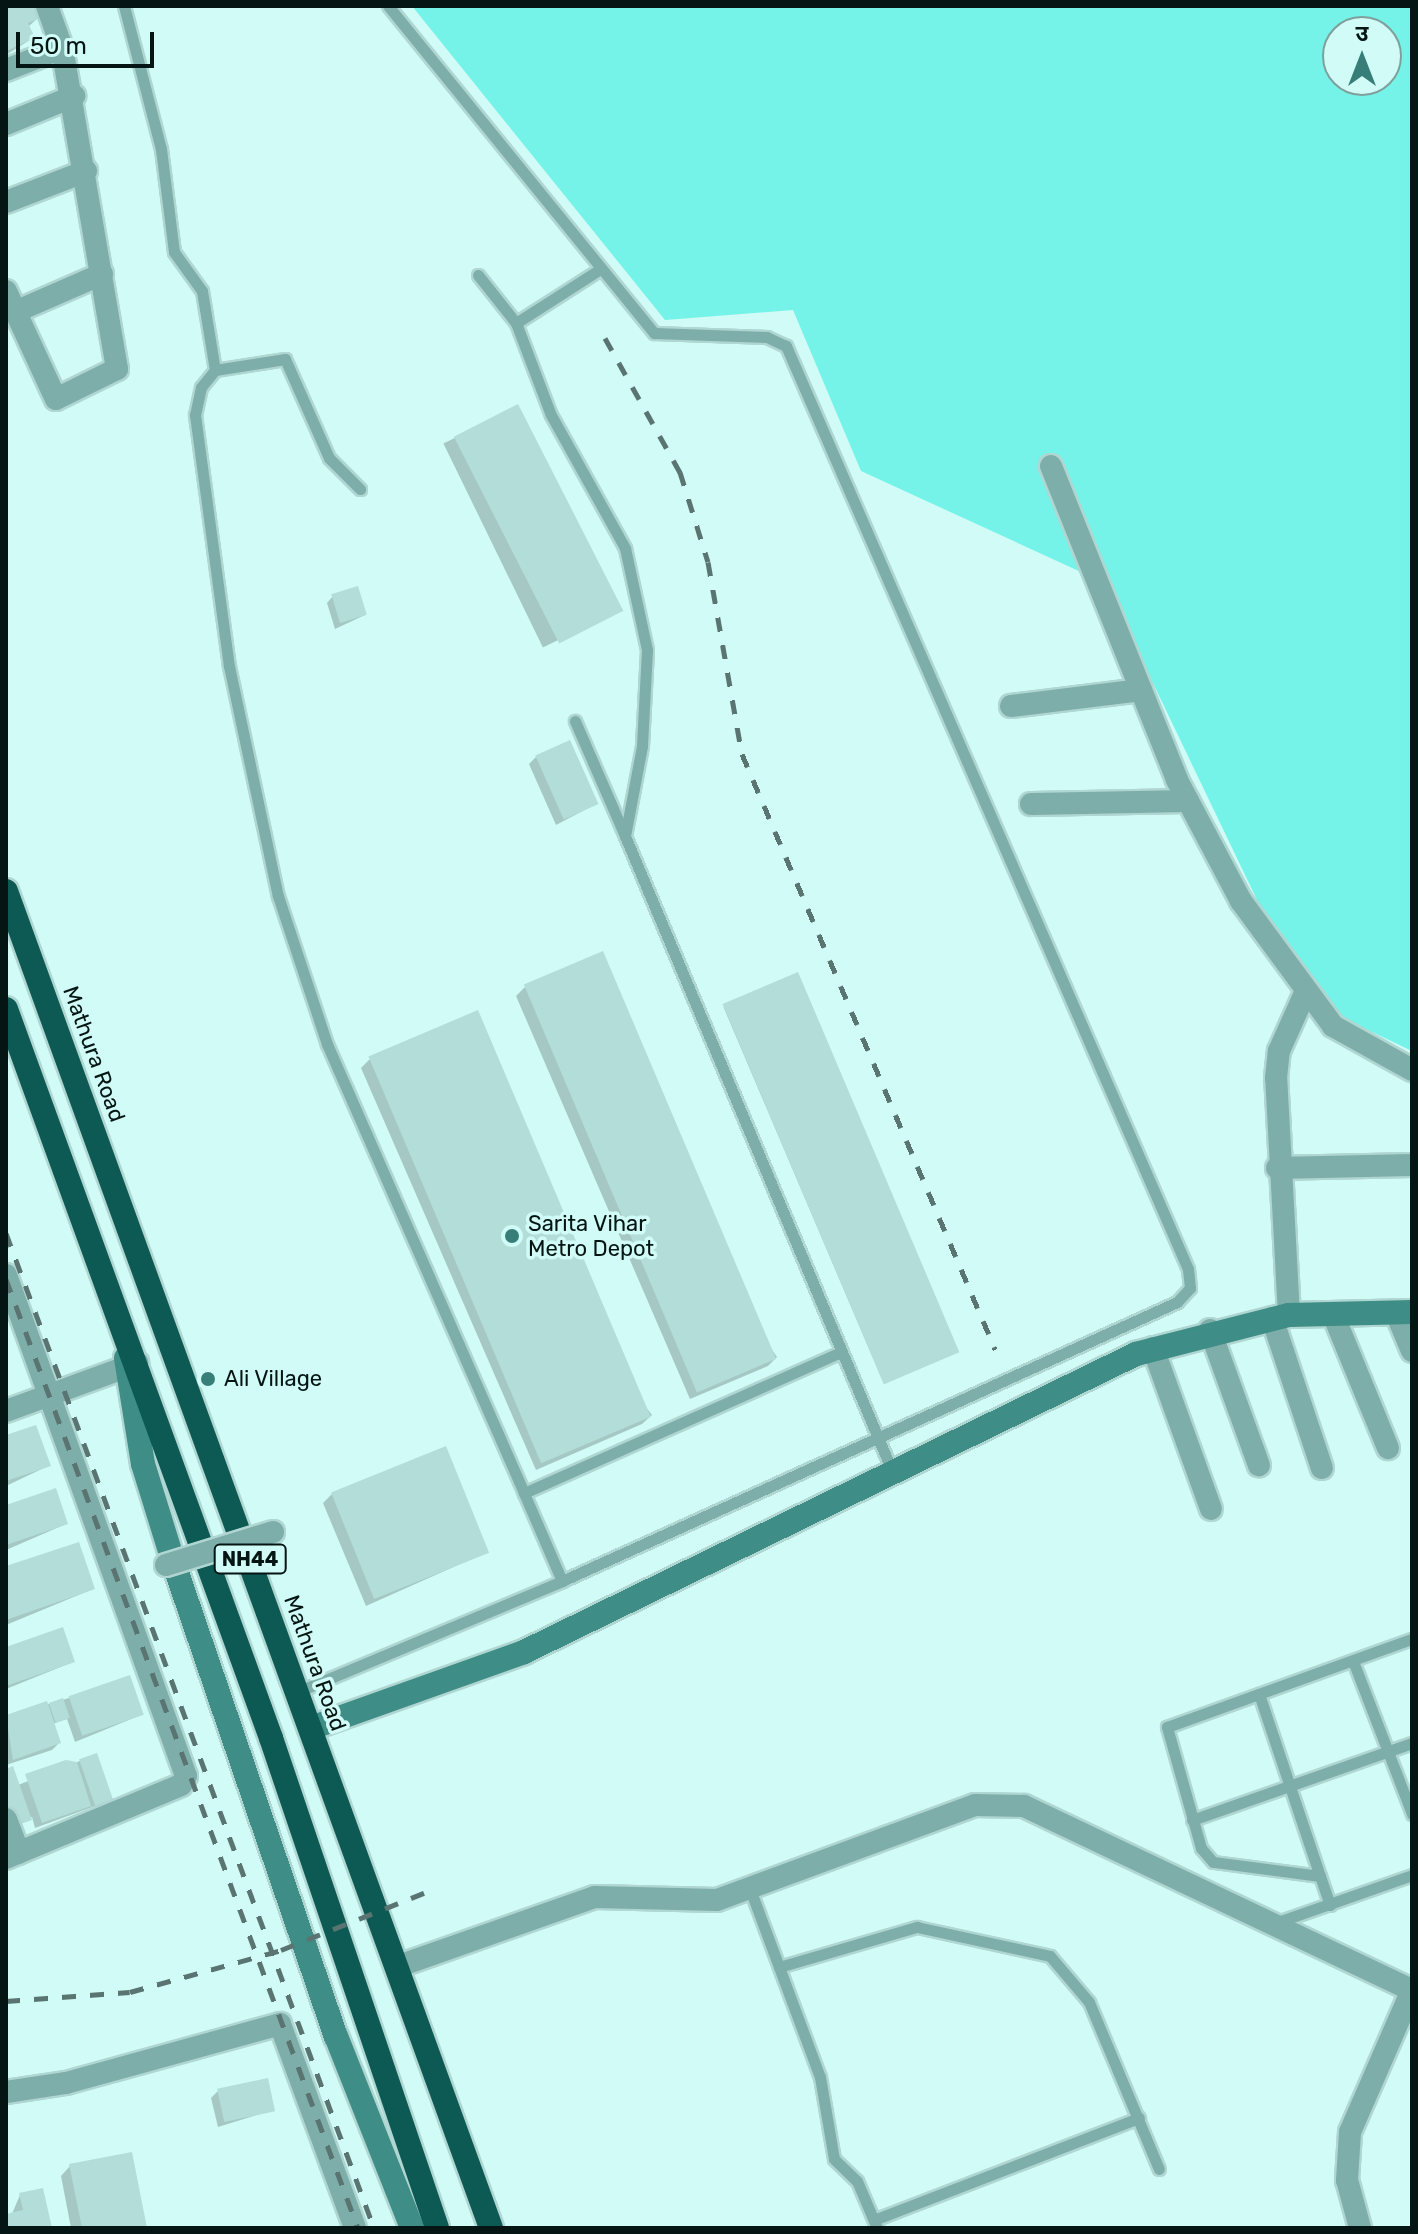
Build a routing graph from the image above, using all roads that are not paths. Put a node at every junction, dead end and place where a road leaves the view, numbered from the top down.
1 (47, 6) edge
2 (124, 6) edge
3 (388, 6) edge
4 (62, 48) junction
5 (6, 70) edge
6 (74, 96) junction
7 (6, 124) edge
8 (86, 171) junction
9 (6, 202) edge
10 (599, 270) junction
11 (102, 274) junction
12 (478, 275) dead end
13 (6, 291) edge
14 (15, 312) junction
15 (516, 323) junction
16 (215, 370) junction
17 (1051, 466) dead end
18 (360, 489) dead end
19 (1141, 690) junction
20 (1011, 706) dead end
21 (575, 721) dead end
22 (1188, 801) junction
23 (1031, 804) dead end
24 (625, 836) junction
25 (6, 891) edge
26 (1306, 991) junction
27 (6, 1009) edge
28 (1412, 1070) edge
29 (1412, 1165) edge
30 (1277, 1168) junction
31 (6, 1275) edge
32 (1404, 1312) edge
33 (1333, 1314) junction
34 (1280, 1317) junction
35 (1210, 1330) junction
36 (1153, 1348) junction
37 (1412, 1351) edge
38 (839, 1353) junction
39 (132, 1365) junction
40 (49, 1394) junction
41 (6, 1411) edge
42 (876, 1436) junction
43 (1388, 1448) dead end
44 (1259, 1465) dead end
45 (1322, 1468) dead end
46 (892, 1471) junction
47 (524, 1493) junction
48 (1211, 1509) dead end
49 (273, 1532) dead end
50 (166, 1565) dead end
51 (562, 1581) junction
52 (1412, 1639) edge
53 (1353, 1661) junction
54 (297, 1692) junction
55 (1259, 1694) junction
56 (311, 1728) junction
57 (1412, 1743) edge
58 (1387, 1753) junction
59 (1290, 1786) junction
60 (1412, 1814) edge
61 (6, 1819) edge
62 (1192, 1820) junction
63 (12, 1856) edge
64 (1412, 1875) edge
65 (1320, 1876) junction
66 (750, 1889) junction
67 (1330, 1905) junction
68 (1270, 1924) junction
69 (396, 1967) junction
70 (779, 1967) junction
71 (6, 2092) edge
72 (1139, 2118) junction
73 (1159, 2169) dead end
74 (875, 2224) edge
75 (355, 2228) edge
76 (412, 2228) edge
77 (437, 2228) edge
78 (491, 2228) edge
79 (1360, 2228) edge

1 - 4 street
2 - 16 lane
3 - 10 lane
4 - 5 street
4 - 6 street
6 - 7 street
6 - 8 street
8 - 9 street
8 - 11 street
10 - 15 lane
10 - 42 lane
11 - 14 street
11 - 14 street
12 - 15 lane
13 - 14 street
15 - 24 lane
16 - 18 lane
16 - 47 lane
17 - 19 street
19 - 20 street
19 - 22 street
21 - 24 lane
22 - 23 street
22 - 26 street
24 - 38 lane
25 - 54 highway, Mathura Road / NH44
26 - 28 street
26 - 30 street
27 - 39 highway, NH44
29 - 30 street
30 - 34 street
31 - 40 street
32 - 33 street
32 - 37 street
33 - 34 street
33 - 43 street
34 - 35 street
34 - 45 street
35 - 36 street
35 - 44 street
36 - 46 street
36 - 48 street
38 - 42 lane
38 - 47 lane
39 - 40 street
39 - 76 street
39 - 77 highway, NH44
40 - 41 street
40 - 63 street
42 - 46 lane
42 - 51 lane
46 - 56 street
47 - 51 lane
49 - 50 street, bridge
51 - 54 lane
52 - 53 lane
53 - 55 lane
53 - 58 lane
54 - 56 highway, Mathura Road / NH44
55 - 59 lane
55 - 62 lane
56 - 69 highway, Mathura Road / NH44
57 - 58 lane
58 - 59 lane
58 - 60 lane
59 - 62 lane
59 - 65 lane
61 - 63 street
62 - 65 lane
64 - 67 lane
65 - 67 lane
66 - 68 street
66 - 69 street
66 - 70 lane
67 - 68 lane
68 - 79 street
69 - 78 highway, Mathura Road / NH44
70 - 72 lane
70 - 74 lane
71 - 75 street
72 - 73 lane
72 - 74 lane

